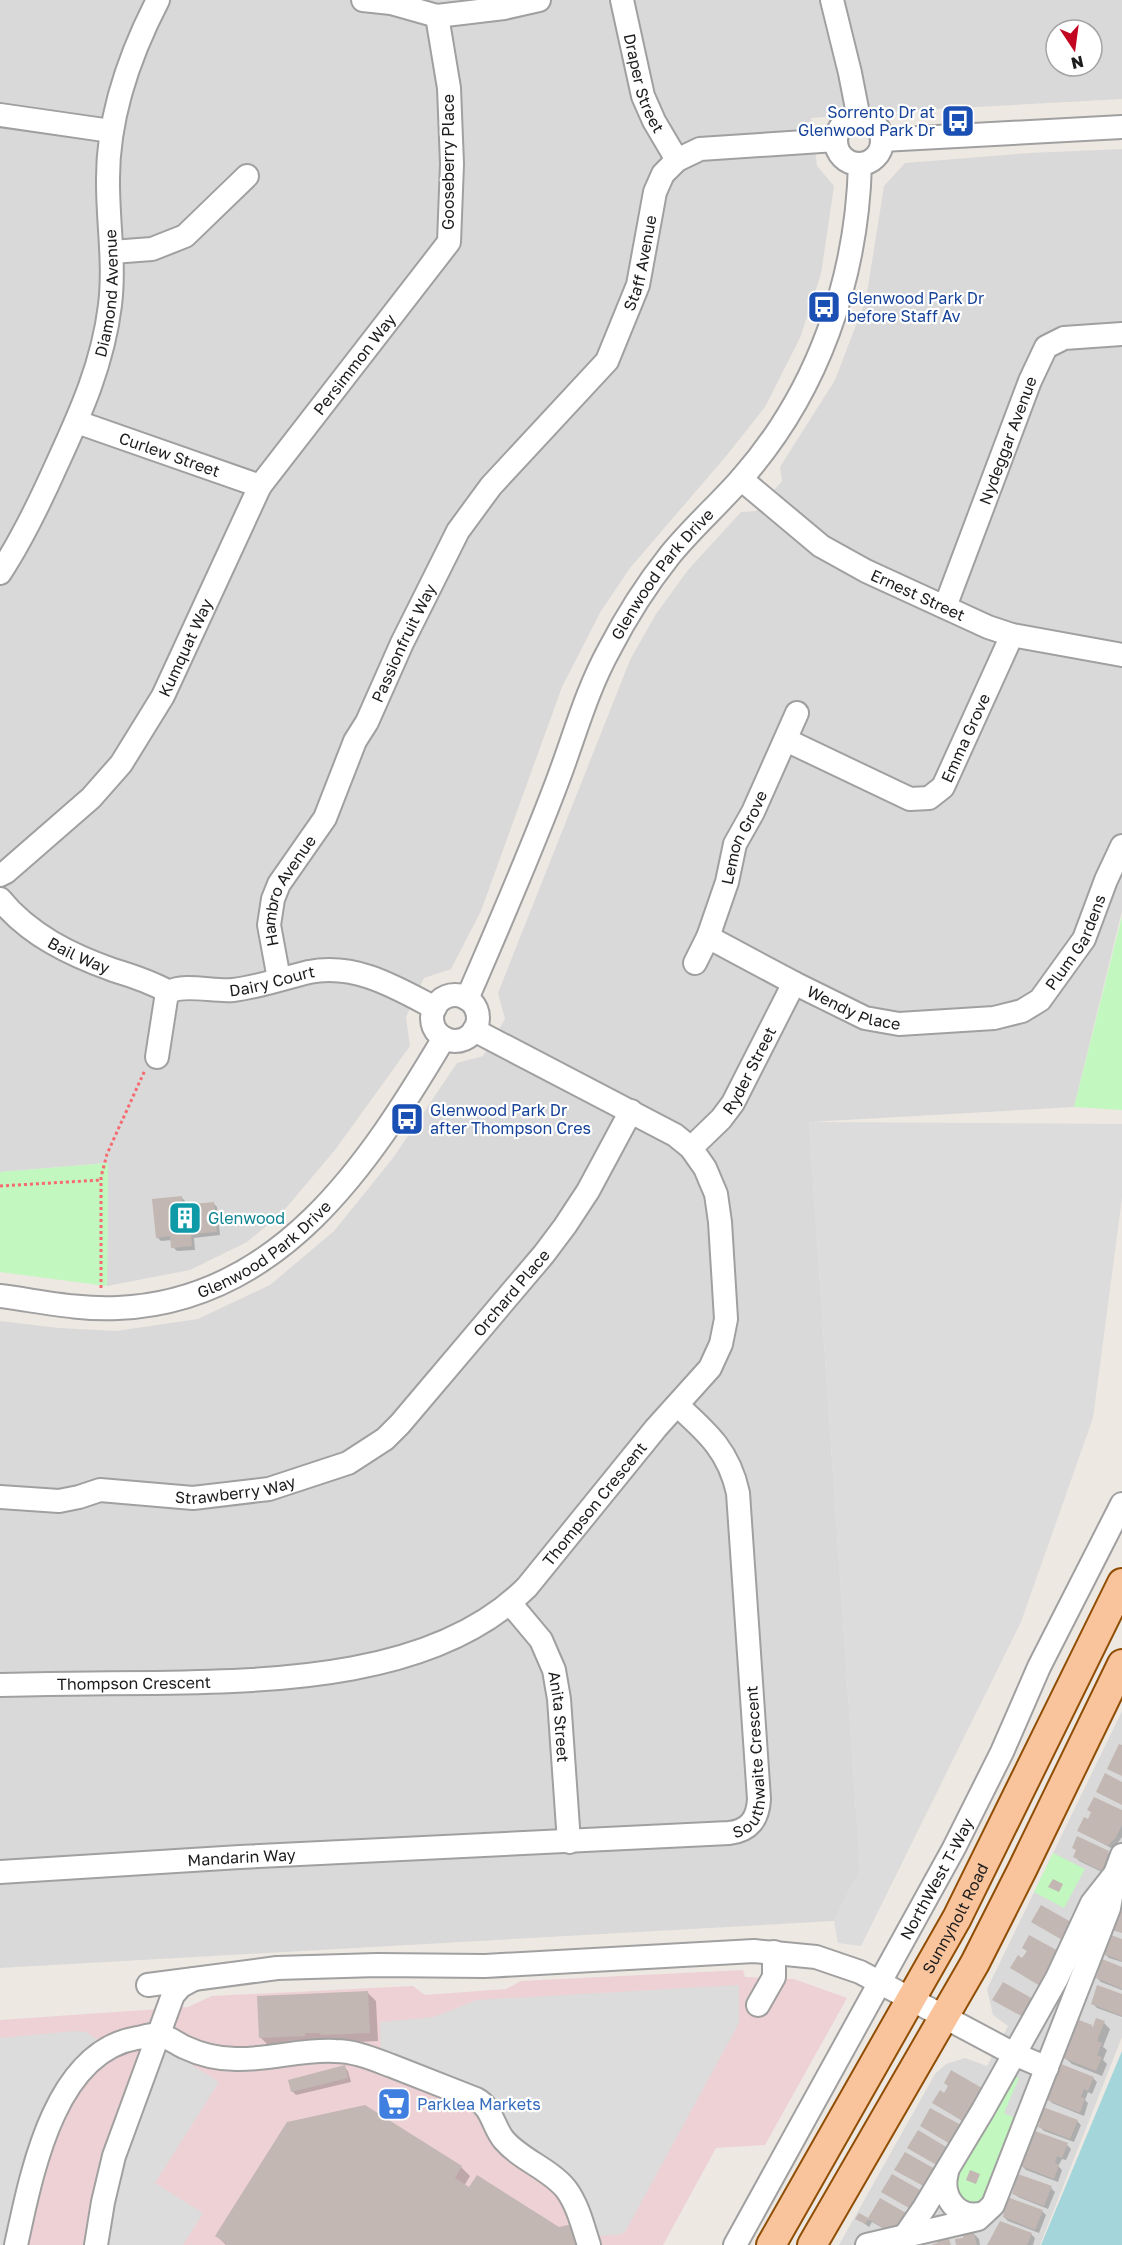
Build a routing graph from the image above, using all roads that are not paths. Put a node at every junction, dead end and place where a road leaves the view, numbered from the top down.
1 (158, 0) edge
2 (363, 0) edge
3 (539, 0) edge
4 (622, 0) edge
5 (832, 0) edge
6 (437, 16) junction
7 (0, 115) edge
8 (859, 119) junction
9 (1122, 127) edge
10 (111, 131) junction
11 (836, 140) junction
12 (882, 140) junction
13 (677, 160) junction
14 (860, 164) junction
15 (247, 176) dead end
16 (448, 242) joint
17 (112, 252) junction
18 (1122, 334) edge
19 (77, 422) junction
20 (741, 478) junction
21 (260, 486) junction
22 (491, 486) joint
23 (0, 573) edge
24 (945, 607) junction
25 (1012, 635) junction
26 (1122, 655) edge
27 (797, 713) dead end
28 (786, 740) junction
29 (329, 807) joint
30 (1122, 846) edge
31 (0, 875) edge
32 (0, 899) edge
33 (708, 937) junction
34 (695, 963) dead end
35 (279, 979) junction
36 (794, 983) junction
37 (169, 992) junction
38 (467, 999) junction
39 (1040, 1000) joint
40 (435, 1008) junction
41 (474, 1030) junction
42 (444, 1038) junction
43 (157, 1058) road end
44 (632, 1111) junction
45 (691, 1148) junction
46 (0, 1296) edge
47 (677, 1405) junction
48 (363, 1452) joint
49 (0, 1497) edge
50 (1122, 1504) edge
51 (1122, 1583) edge
52 (510, 1603) junction
53 (1122, 1664) edge
54 (0, 1685) edge
55 (569, 1842) junction
56 (432, 1850) joint
57 (1118, 1864) edge
58 (0, 1872) edge
59 (774, 1952) junction
60 (194, 1979) junction
61 (881, 1983) junction
62 (148, 1985) dead end
63 (911, 2000) junction
64 (759, 2006) dead end
65 (944, 2018) junction
66 (159, 2035) junction
67 (1014, 2054) junction
68 (1047, 2068) junction
69 (947, 2172) junction
70 (986, 2213) junction
71 (904, 2236) junction
72 (16, 2245) edge
73 (96, 2245) edge
74 (589, 2245) edge
75 (735, 2245) edge
76 (771, 2245) edge
77 (812, 2245) edge
78 (867, 2245) edge

1 - 10 street, Diamond Avenue
2 - 6 street
3 - 6 street
4 - 13 street, Draper Street
5 - 8 street
6 - 16 street, Gooseberry Place
7 - 10 street
8 - 11 street
8 - 12 street
9 - 12 street
10 - 17 street, Diamond Avenue
11 - 13 street, Staff Avenue
11 - 14 street
12 - 14 street
13 - 22 street, Staff Avenue
14 - 20 street, Glenwood Park Drive
15 - 17 street
16 - 21 street, Persimmon Way
17 - 19 street, Diamond Avenue
18 - 24 street, Nydeggar Avenue
19 - 21 street, Curlew Street
19 - 23 street, Diamond Avenue
20 - 24 street, Ernest Street
20 - 38 street, Glenwood Park Drive
21 - 31 street, Kumquat Way
22 - 29 street, Passionfruit Way
24 - 25 street, Ernest Street
25 - 26 street, Ernest Street
25 - 28 street, Emma Grove
27 - 28 street
28 - 33 street, Lemon Grove
29 - 35 street, Hambro Avenue
30 - 39 street, Plum Gardens
32 - 37 street, Bail Way
33 - 34 street
33 - 36 street, Wendy Place
35 - 37 street, Dairy Court
35 - 40 street, Dairy Court
36 - 39 street, Wendy Place
36 - 45 street, Ryder Street
37 - 43 street
38 - 40 street
38 - 41 street
40 - 42 street
41 - 42 street
41 - 44 street, Thompson Crescent
42 - 46 street, Glenwood Park Drive
44 - 45 street, Thompson Crescent
44 - 48 street, Orchard Place
45 - 47 street, Thompson Crescent
47 - 52 street, Thompson Crescent
47 - 55 street, Southwaite Crescent
48 - 49 street, Strawberry Way
50 - 61 street, NorthWest T-Way
51 - 63 main road, Sunnyholt Road
52 - 54 street, Thompson Crescent
52 - 55 street, Anita Street
53 - 65 main road
55 - 56 street, Southwaite Crescent
56 - 58 street, Mandarin Way
57 - 67 street
57 - 68 street
59 - 60 street
59 - 61 street
59 - 64 street
60 - 62 street
60 - 66 street
61 - 63 street
61 - 75 street, NorthWest T-Way
63 - 65 street
63 - 76 main road, Sunnyholt Road
65 - 67 street
65 - 77 main road
66 - 72 street
66 - 73 street
66 - 74 street
67 - 68 street
67 - 69 street
68 - 70 street
69 - 70 street
69 - 71 street
70 - 71 street
71 - 78 street

